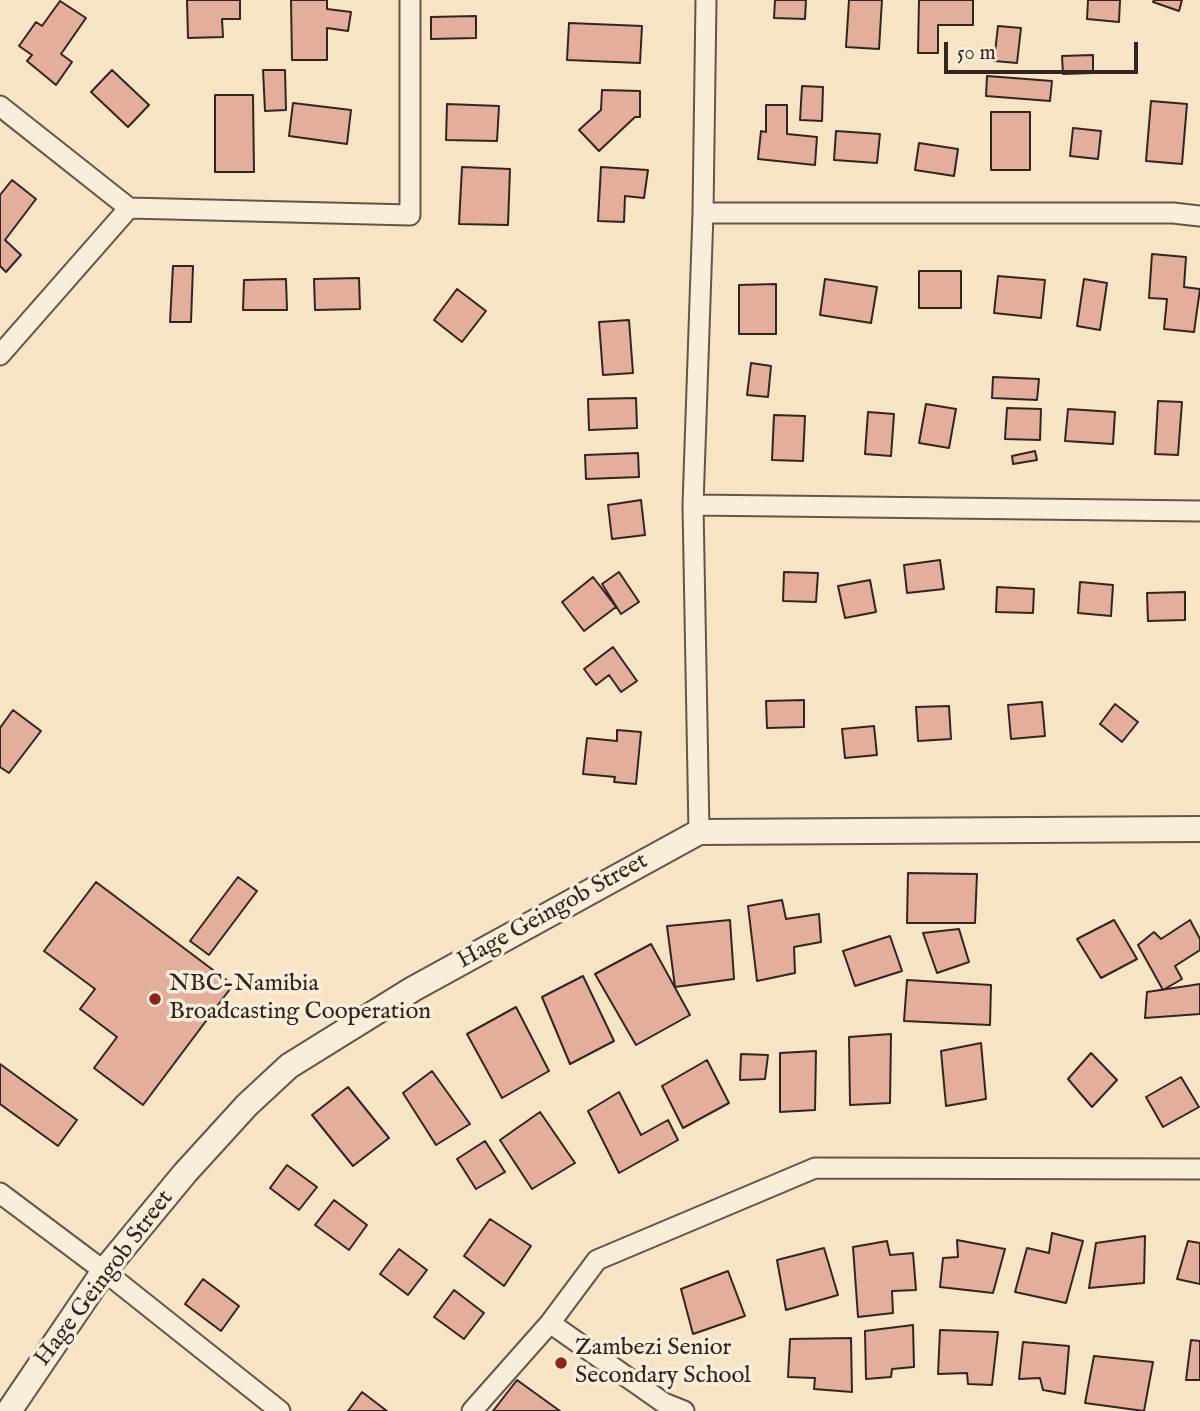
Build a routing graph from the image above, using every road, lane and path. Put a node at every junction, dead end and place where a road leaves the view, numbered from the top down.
1 (410, 0) edge
2 (706, 0) edge
3 (0, 106) edge
4 (129, 208) junction
5 (703, 213) junction
6 (1200, 216) edge
7 (0, 355) edge
8 (693, 505) junction
9 (1200, 511) edge
10 (1200, 828) edge
11 (698, 832) junction
12 (1200, 1169) edge
13 (0, 1193) edge
14 (104, 1271) junction
15 (551, 1323) junction
16 (9, 1411) edge
17 (281, 1411) edge
18 (472, 1411) edge
19 (684, 1411) edge

1 - 4 street
2 - 5 street
3 - 4 street
4 - 7 street
5 - 6 street
5 - 8 street
8 - 9 street
8 - 11 street
10 - 11 street, Hage Geingob Street
11 - 14 street, Hage Geingob Street
12 - 15 street
13 - 14 street
14 - 16 street, Hage Geingob Street
14 - 17 street
15 - 18 street
15 - 19 street

